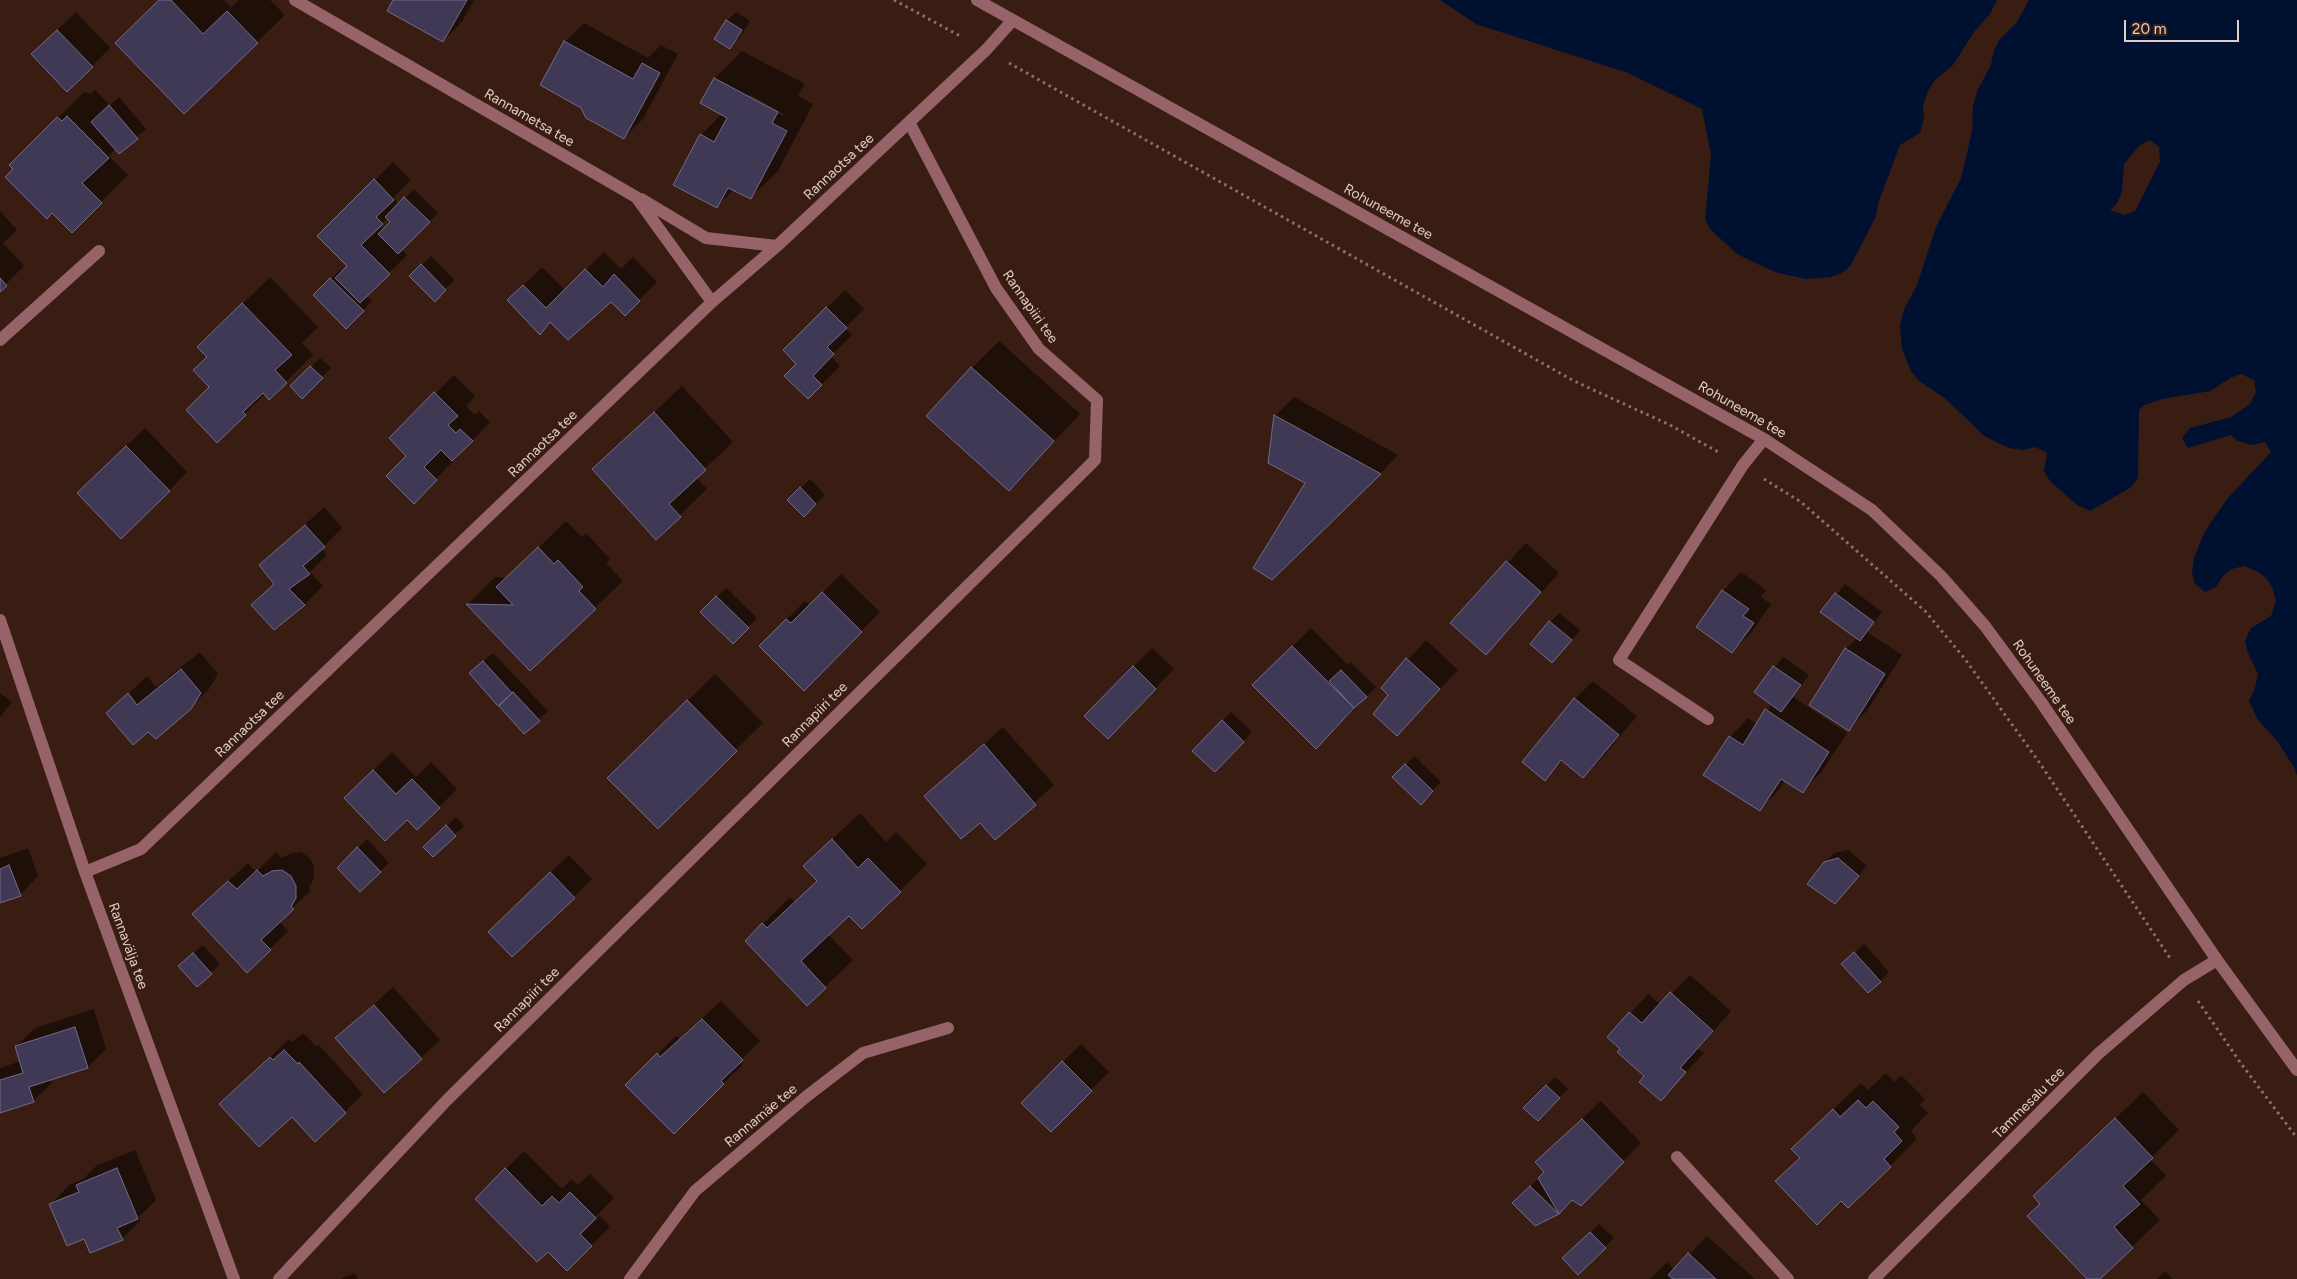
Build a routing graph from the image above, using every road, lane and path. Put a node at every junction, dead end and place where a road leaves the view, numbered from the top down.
1 (295, 0) edge
2 (894, 0) edge
3 (977, 0) edge
4 (1012, 21) junction
5 (986, 50) junction
6 (909, 122) junction
7 (636, 197) junction
8 (777, 246) junction
9 (99, 251) dead end
10 (712, 302) junction
11 (0, 340) edge
12 (1764, 439) junction
13 (1742, 465) junction
14 (0, 620) edge
15 (1708, 719) dead end
16 (85, 872) junction
17 (2217, 960) junction
18 (2184, 980) junction
19 (948, 1028) dead end
20 (2297, 1070) edge
21 (2297, 1138) edge
22 (1677, 1157) dead end
23 (234, 1279) edge
24 (279, 1279) edge
25 (630, 1279) edge
26 (1788, 1279) edge
27 (1874, 1279) edge

1 - 7 street, Rannametsa tee
2 - 5 path
3 - 4 street, Rohuneeme tee
4 - 5 street, Rannaotsa tee
4 - 12 street, Rohuneeme tee
5 - 6 street, Rannaotsa tee
5 - 13 path
6 - 8 street, Rannaotsa tee
6 - 24 street, Rannapiiri tee
7 - 8 street
7 - 10 street, Rannametsa tee
8 - 10 street, Rannaotsa tee
9 - 11 street
10 - 16 street, Rannaotsa tee
12 - 13 street
12 - 17 street, Rohuneeme tee
13 - 15 street
13 - 18 path
14 - 16 street, Rannavälja tee
16 - 23 street, Rannavälja tee
17 - 18 street, Tammesalu tee
17 - 20 street, Rohuneeme tee
18 - 21 path
18 - 27 street, Tammesalu tee
19 - 25 street, Rannamäe tee
22 - 26 street

